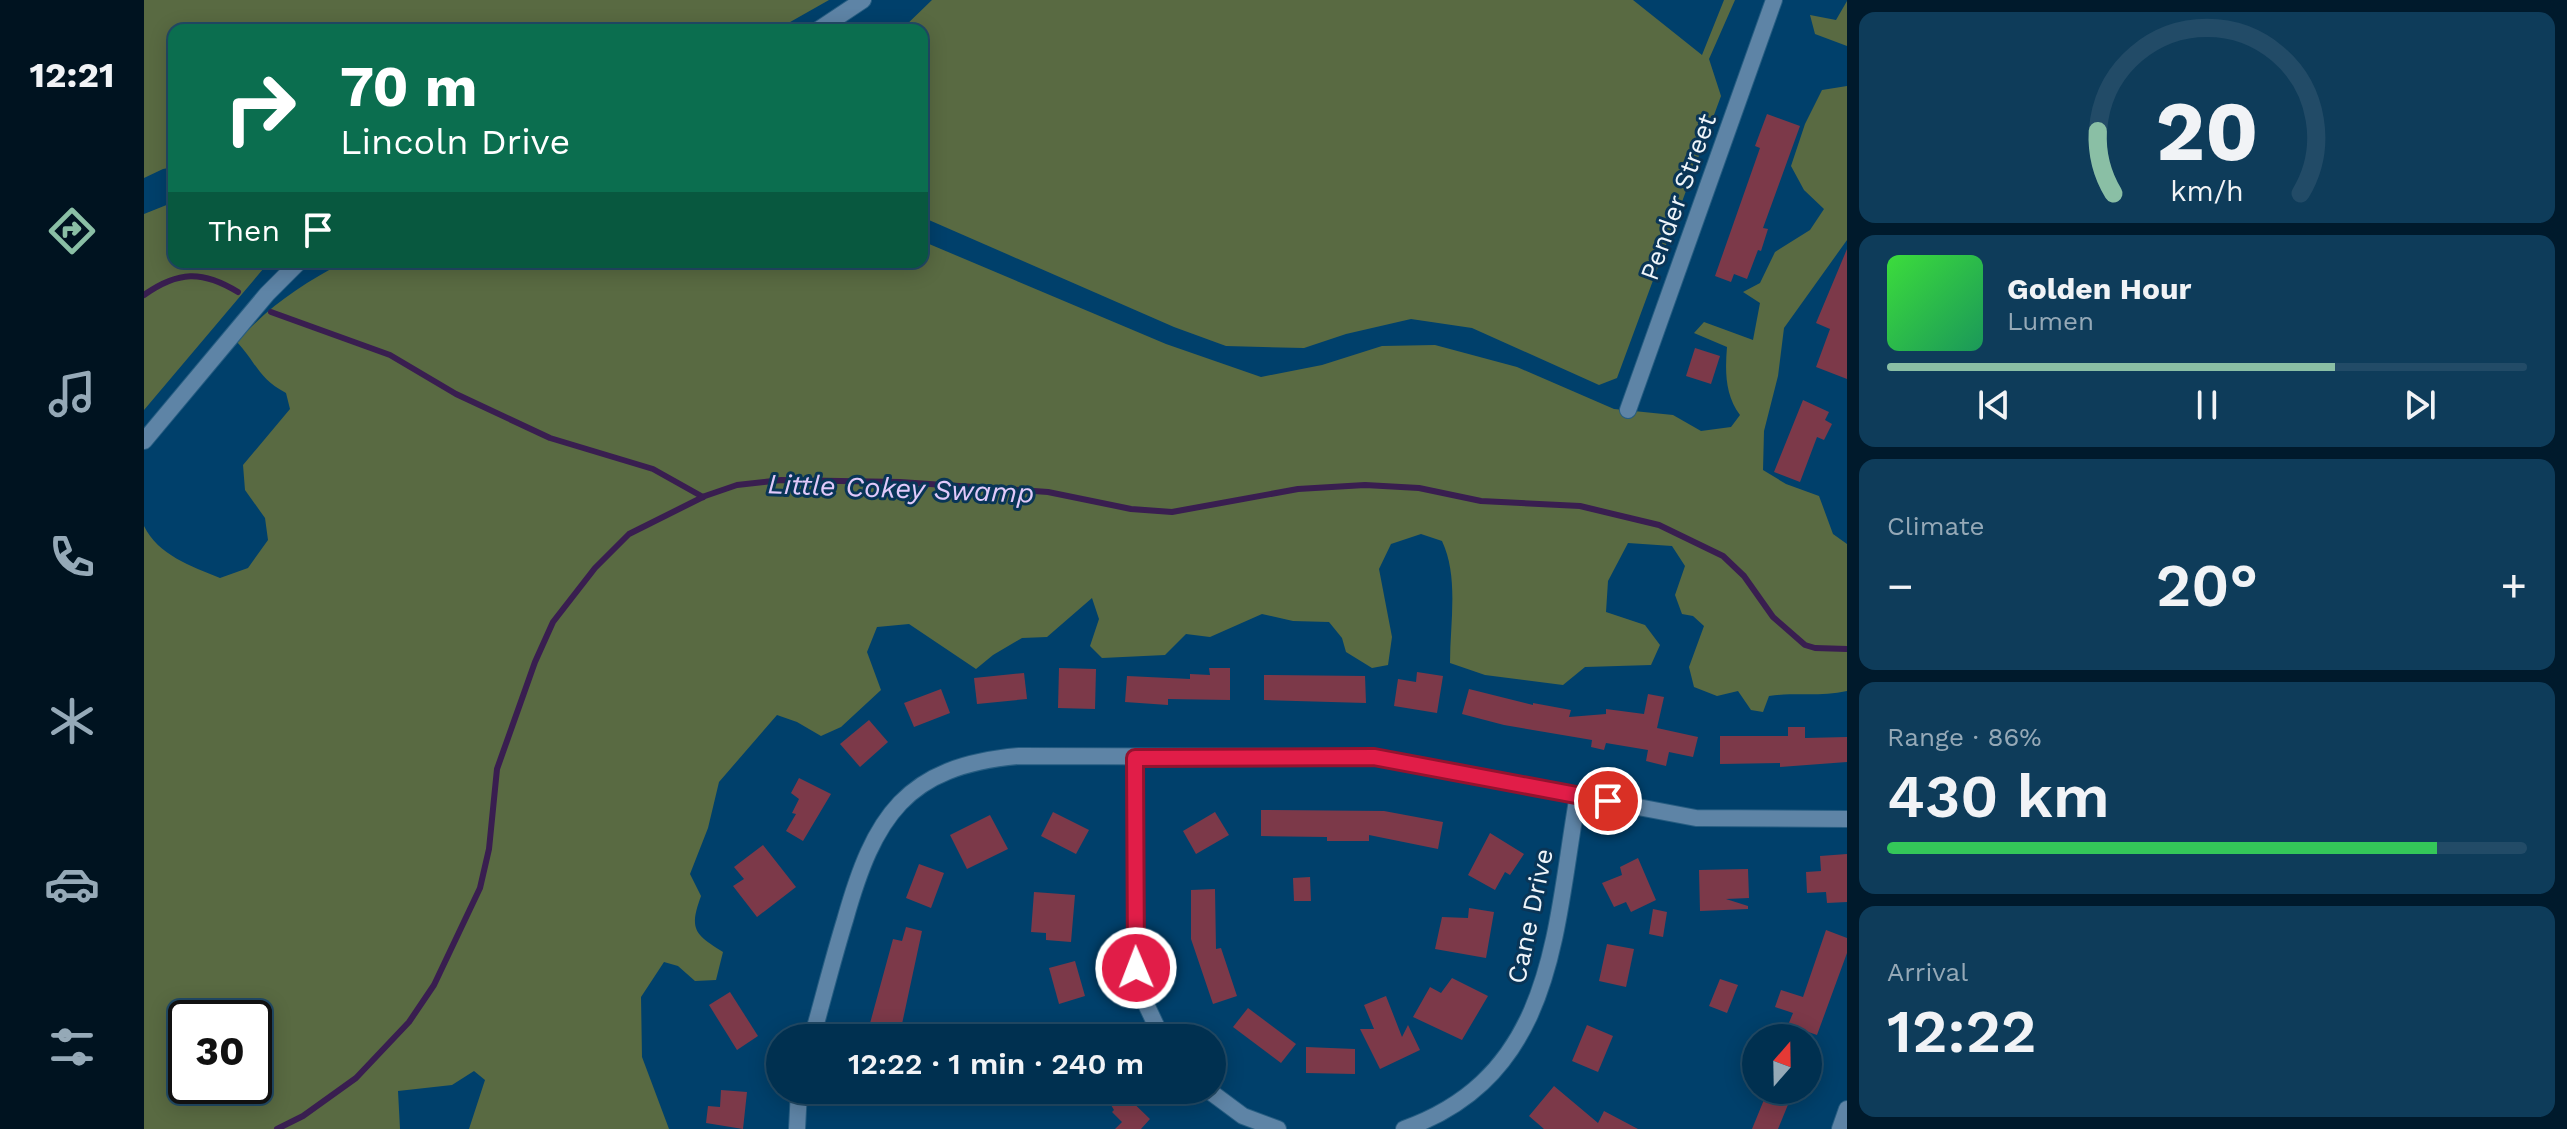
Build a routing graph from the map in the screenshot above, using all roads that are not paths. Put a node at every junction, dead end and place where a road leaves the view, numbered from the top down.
1 (863, 0) edge
2 (1774, 0) edge
3 (827, 24) edge
4 (293, 268) edge
5 (1628, 410) dead end
6 (144, 441) edge
7 (1135, 758) junction
8 (1578, 795) junction
9 (1847, 819) edge
10 (816, 1024) edge
11 (1155, 1024) edge
12 (1226, 1103) edge
13 (798, 1104) edge
14 (1847, 1109) edge
15 (797, 1129) edge
16 (1278, 1129) edge
17 (1404, 1129) edge
18 (1840, 1129) edge

1 - 3 street
2 - 5 street, Pender Street
4 - 6 street
7 - 8 street
7 - 10 street
7 - 11 street
8 - 9 street
8 - 17 street, Cane Drive
12 - 16 street
13 - 15 street
14 - 18 street

